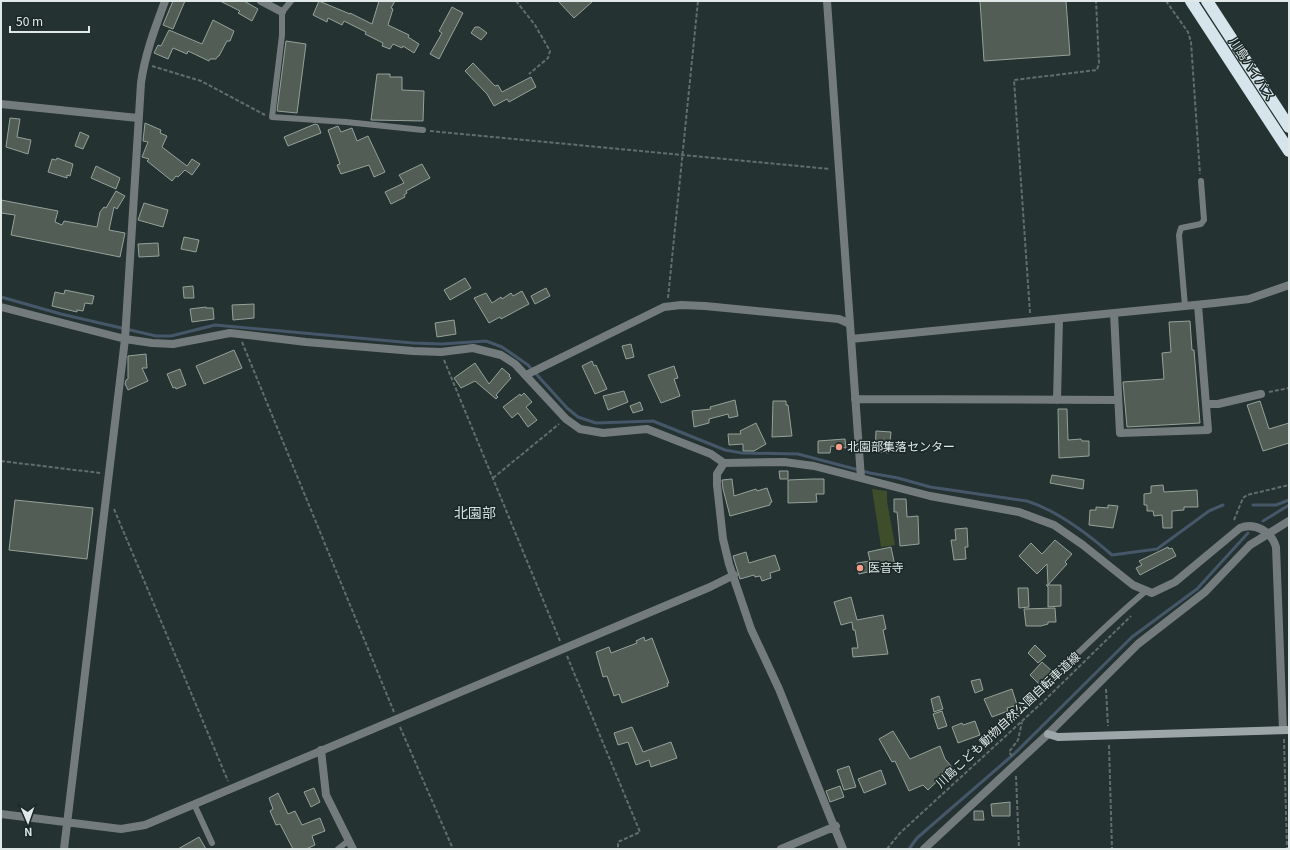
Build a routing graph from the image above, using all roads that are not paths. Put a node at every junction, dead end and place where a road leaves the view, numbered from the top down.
1 (165, 1) edge
2 (261, 1) edge
3 (291, 1) edge
4 (827, 1) edge
5 (1191, 1) edge
6 (1207, 1) edge
7 (282, 12) junction
8 (1, 104) edge
9 (138, 118) junction
10 (1289, 127) edge
11 (423, 130) road end
12 (1289, 152) edge
13 (1201, 181) road end
14 (1289, 285) edge
15 (1198, 305) junction
16 (1185, 306) junction
17 (1, 307) edge
18 (1114, 313) junction
19 (1059, 319) junction
20 (850, 324) junction
21 (126, 339) junction
22 (851, 340) junction
23 (526, 375) junction
24 (1261, 394) road end
25 (855, 399) junction
26 (1057, 400) junction
27 (1118, 400) junction
28 (1207, 404) junction
29 (724, 463) junction
30 (861, 478) junction
31 (1289, 521) edge
32 (1267, 533) junction
33 (734, 575) junction
34 (1146, 590) junction
35 (996, 730) dead end
36 (1286, 730) edge
37 (1048, 734) junction
38 (321, 750) junction
39 (194, 804) junction
40 (1, 814) edge
41 (67, 822) junction
42 (836, 826) junction
43 (348, 841) junction
44 (212, 844) dead end
45 (64, 849) edge
46 (338, 849) edge
47 (352, 849) edge
48 (781, 849) edge
49 (843, 849) edge
50 (924, 849) edge

1 - 9 street
2 - 7 street
3 - 7 lane
4 - 20 street
5 - 12 highway, 川島バイパス
6 - 10 highway, 川島バイパス
7 - 11 lane
8 - 9 street
9 - 21 street
13 - 16 lane
14 - 15 street
15 - 16 street
15 - 28 street
16 - 18 street
17 - 21 street
18 - 19 street
18 - 27 street
19 - 22 street
19 - 26 street
20 - 22 street
20 - 23 street
21 - 23 street
21 - 41 street
22 - 25 street
23 - 29 street
24 - 28 street
25 - 26 street
25 - 30 street
26 - 27 street
27 - 28 street
29 - 30 street
29 - 33 street
30 - 34 street
31 - 32 street
32 - 34 street
32 - 36 street
32 - 37 street
33 - 38 street
33 - 42 street
34 - 35 lane
36 - 37 street
37 - 50 street
38 - 39 street
38 - 43 street
39 - 41 street
39 - 44 lane
40 - 41 street
41 - 45 street
42 - 48 street
42 - 49 street
43 - 46 lane
43 - 47 street

